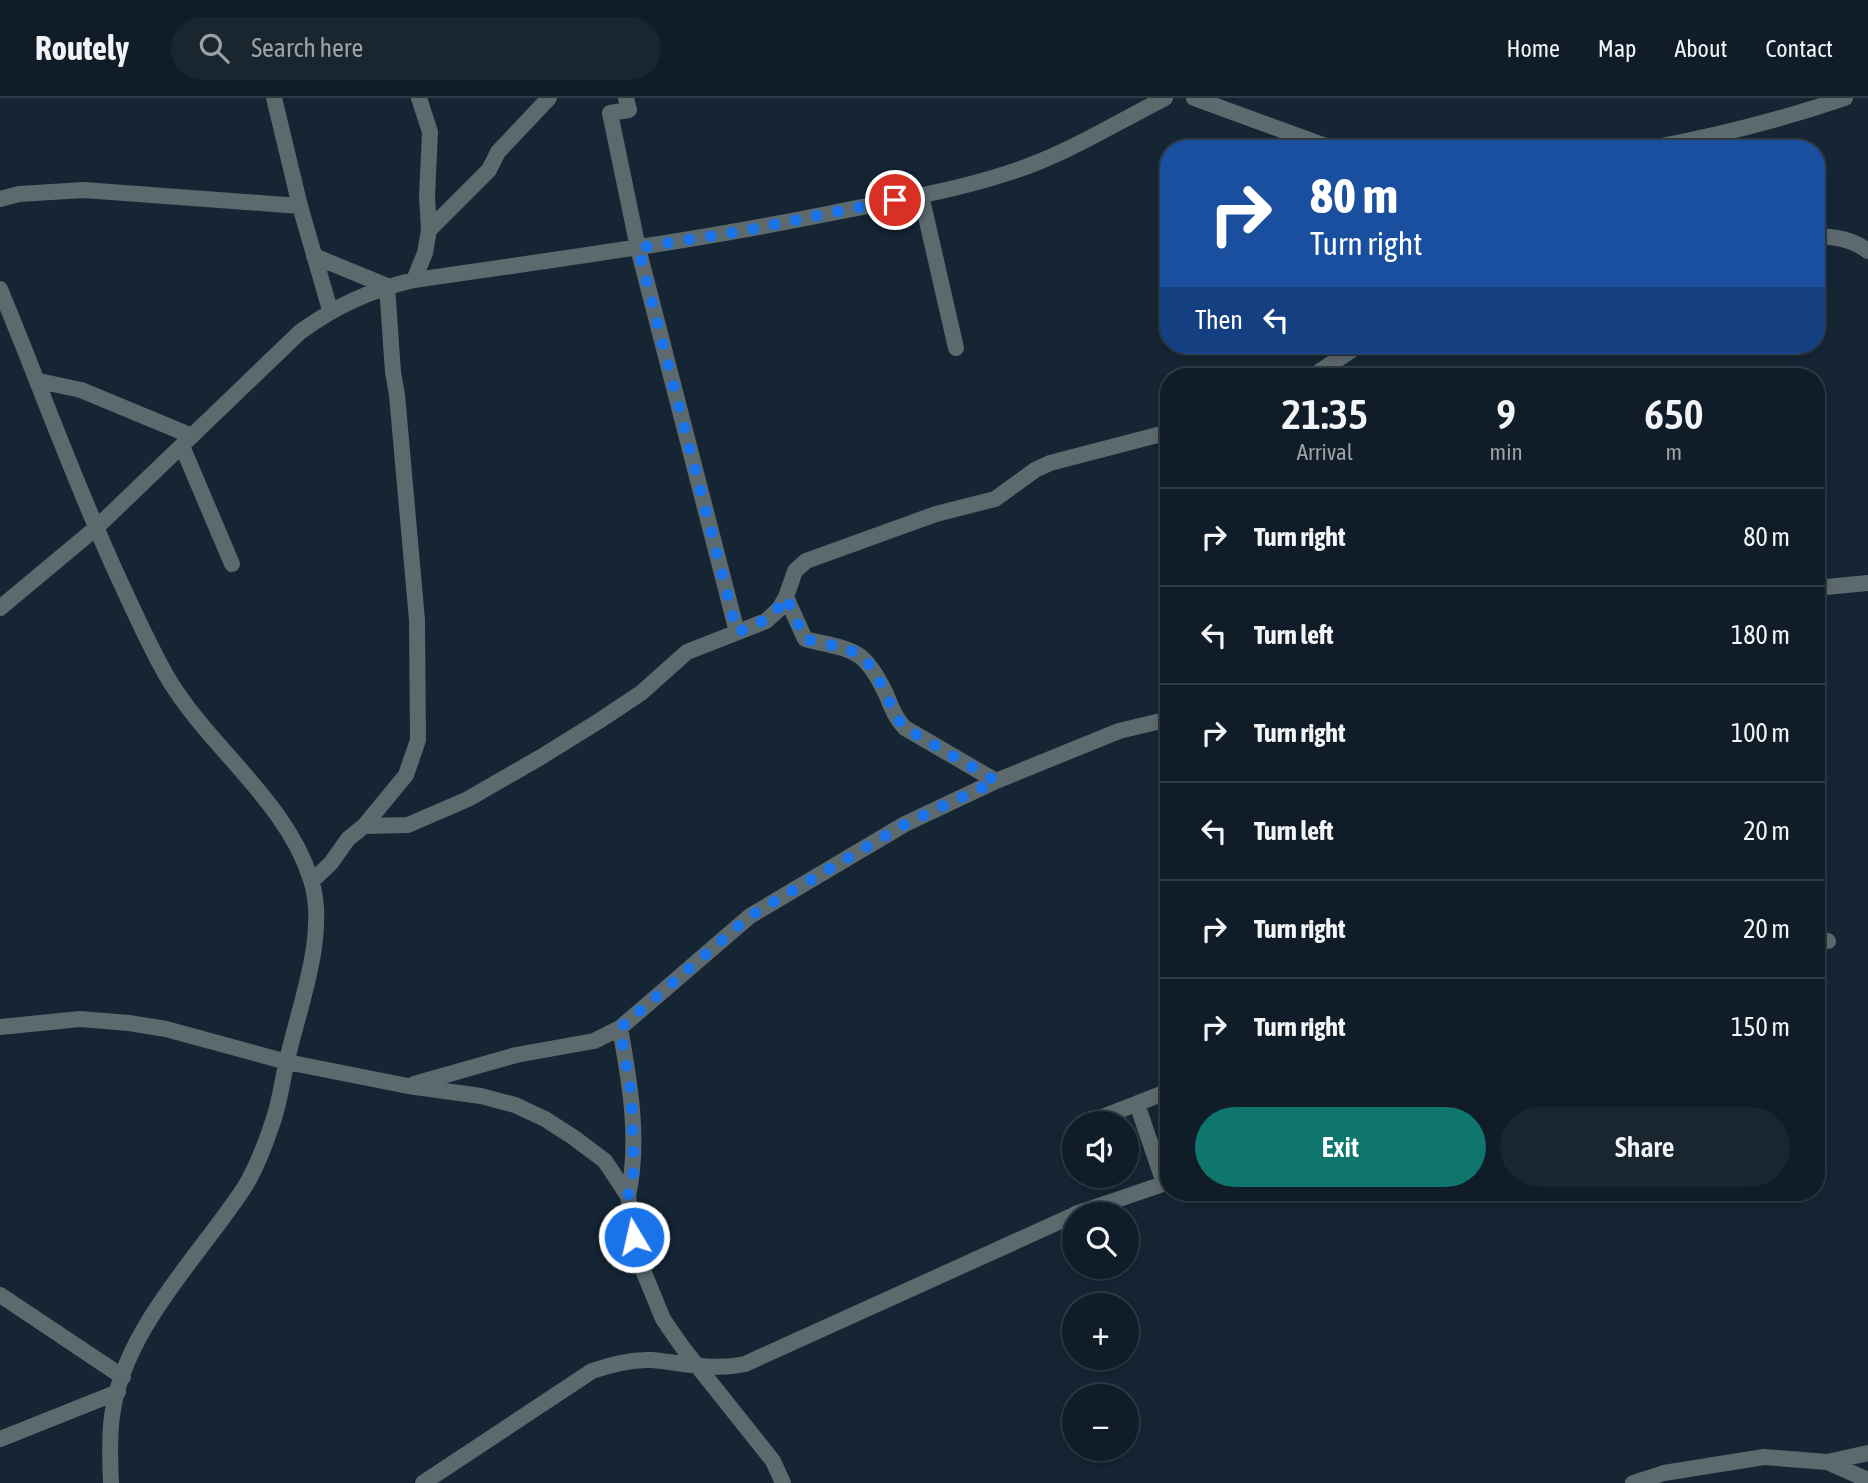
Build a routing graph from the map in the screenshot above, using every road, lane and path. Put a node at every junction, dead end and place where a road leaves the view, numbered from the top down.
1 (274, 98) edge
2 (419, 98) edge
3 (549, 98) edge
4 (626, 98) edge
5 (1165, 98) edge
6 (1194, 98) edge
7 (1845, 98) edge
8 (1309, 140) edge
9 (1699, 140) edge
10 (921, 195) junction
11 (0, 199) edge
12 (300, 206) junction
13 (429, 230) junction
14 (1825, 236) edge
15 (638, 248) junction
16 (1868, 251) edge
17 (314, 256) junction
18 (414, 280) junction
19 (387, 286) junction
20 (0, 289) edge
21 (330, 310) junction
22 (956, 348) dead end
23 (1346, 354) edge
24 (1325, 368) edge
25 (39, 381) junction
26 (1160, 434) edge
27 (187, 441) junction
28 (96, 528) junction
29 (232, 564) dead end
30 (1868, 583) edge
31 (1825, 587) edge
32 (786, 597) junction
33 (0, 608) edge
34 (737, 632) junction
35 (1160, 721) edge
36 (996, 781) junction
37 (364, 826) junction
38 (312, 881) junction
39 (0, 1027) edge
40 (620, 1028) junction
41 (287, 1062) junction
42 (408, 1086) junction
43 (1160, 1095) edge
44 (1137, 1104) junction
45 (1118, 1111) edge
46 (1160, 1164) edge
47 (1160, 1185) edge
48 (628, 1196) junction
49 (1111, 1202) edge
50 (1062, 1221) edge
51 (0, 1295) edge
52 (698, 1367) junction
53 (120, 1384) junction
54 (0, 1439) edge
55 (1868, 1453) edge
56 (1827, 1462) junction
57 (1868, 1480) edge
58 (111, 1483) edge
59 (423, 1483) edge
60 (783, 1483) edge
61 (1633, 1483) edge

1 - 12 street
2 - 13 street
3 - 13 street
4 - 15 street
5 - 10 street
6 - 8 street
7 - 9 street
10 - 15 street
10 - 22 street
11 - 12 street
12 - 17 street
13 - 18 street
14 - 16 street
15 - 18 street
15 - 34 street
17 - 19 street
17 - 21 street
18 - 19 street
19 - 21 street
19 - 37 street
20 - 25 street
21 - 27 street
23 - 24 street
25 - 27 street
25 - 28 street
26 - 32 street
27 - 28 street
27 - 29 street
28 - 33 street
28 - 38 street
30 - 31 street
32 - 34 street
32 - 36 street
34 - 37 street
35 - 36 street
36 - 40 street
37 - 38 street
38 - 41 street
39 - 41 street
40 - 42 street
40 - 48 street
41 - 42 street
41 - 53 street
42 - 48 street
43 - 44 street
44 - 45 street
44 - 46 street
47 - 49 street
48 - 52 street
50 - 52 street
51 - 53 street
52 - 59 street
52 - 60 street
53 - 54 street
53 - 58 street
55 - 56 street
56 - 57 street
56 - 61 street

